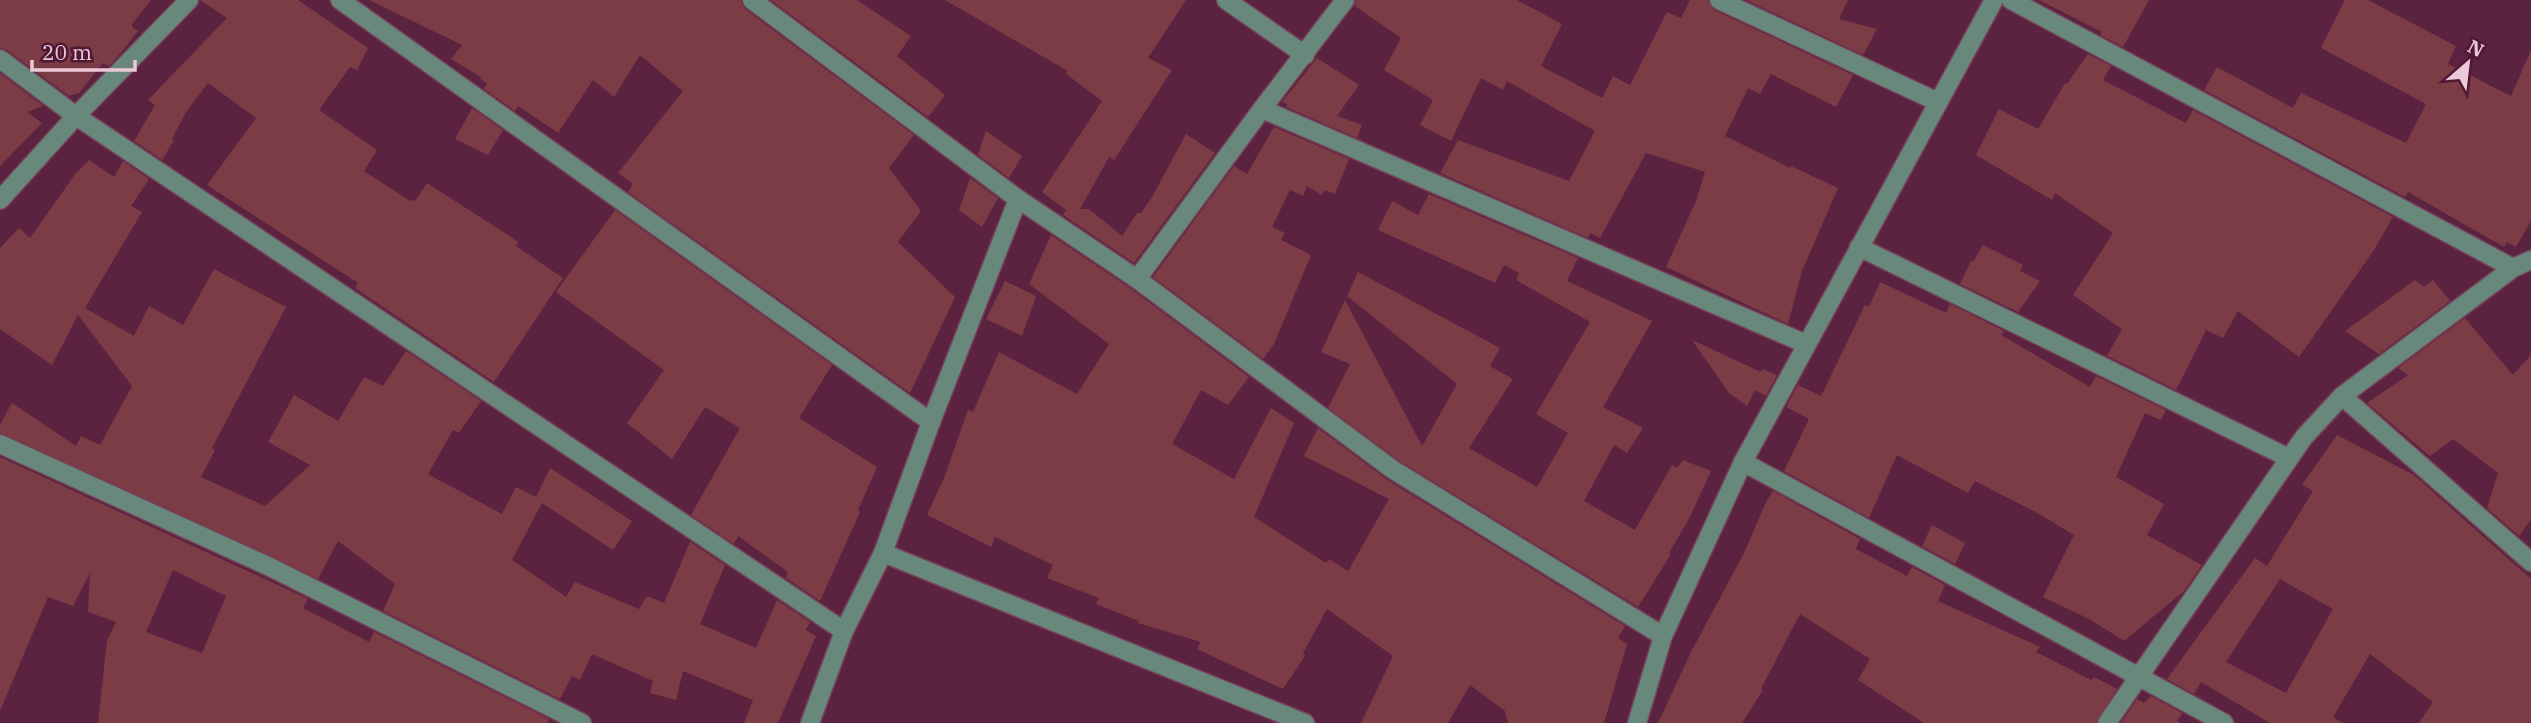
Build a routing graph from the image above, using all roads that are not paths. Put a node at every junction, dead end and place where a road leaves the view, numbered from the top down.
1 (189, 0) edge
2 (340, 0) edge
3 (752, 0) edge
4 (1226, 0) edge
5 (1345, 0) edge
6 (1719, 0) edge
7 (1994, 0) edge
8 (2011, 0) edge
9 (1306, 55) junction
10 (0, 59) edge
11 (1938, 102) junction
12 (1262, 109) junction
13 (76, 116) junction
14 (1018, 199) junction
15 (0, 200) edge
16 (1860, 247) junction
17 (2531, 260) edge
18 (2512, 268) junction
19 (1137, 279) junction
20 (1806, 344) junction
21 (2342, 396) junction
22 (931, 422) junction
23 (0, 444) edge
24 (2289, 458) junction
25 (1743, 462) junction
26 (883, 553) junction
27 (2531, 562) edge
28 (844, 631) junction
29 (1663, 636) junction
30 (2140, 677) junction
31 (582, 723) edge
32 (810, 723) edge
33 (1305, 723) edge
34 (1637, 723) edge
35 (2107, 723) edge
36 (2224, 723) edge

1 - 13 street
2 - 22 street
3 - 14 street
4 - 9 street
5 - 9 street
6 - 11 street
7 - 11 street
8 - 18 street
9 - 12 street
10 - 13 street
11 - 16 street
12 - 19 street
12 - 20 street
13 - 15 street
13 - 28 street
14 - 19 street
14 - 22 street
16 - 20 street
16 - 24 street
17 - 18 street
18 - 21 street
19 - 29 street
20 - 25 street
21 - 24 street
21 - 27 street
22 - 26 street
23 - 31 street
24 - 30 street
25 - 29 street
25 - 30 street
26 - 28 street
26 - 33 street
28 - 32 street
29 - 34 street
30 - 35 street
30 - 36 street

